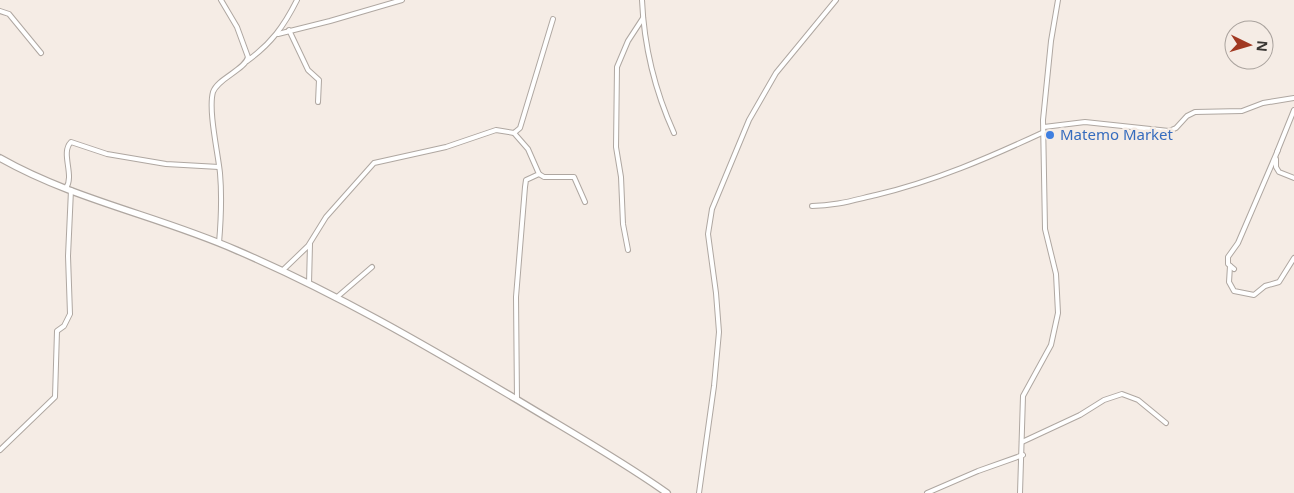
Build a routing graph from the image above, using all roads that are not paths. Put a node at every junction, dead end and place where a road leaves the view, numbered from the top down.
1 (222, 0) edge
2 (298, 0) edge
3 (399, 0) edge
4 (642, 0) edge
5 (836, 0) edge
6 (1058, 0) edge
7 (0, 11) edge
8 (643, 18) junction
9 (552, 19) dead end
10 (289, 30) junction
11 (278, 34) junction
12 (41, 53) dead end
13 (247, 61) junction
14 (1294, 98) edge
15 (318, 102) dead end
16 (1294, 110) edge
17 (520, 128) junction
18 (1044, 130) junction
19 (514, 133) junction
20 (674, 133) dead end
21 (519, 137) junction
22 (1278, 150) junction
23 (0, 158) edge
24 (219, 167) junction
25 (539, 174) junction
26 (1294, 178) edge
27 (69, 189) junction
28 (585, 202) dead end
29 (812, 206) dead end
30 (219, 243) junction
31 (310, 244) junction
32 (628, 250) dead end
33 (1294, 258) edge
34 (372, 268) dead end
35 (282, 271) junction
36 (309, 284) junction
37 (336, 298) junction
38 (516, 400) junction
39 (1166, 423) dead end
40 (1022, 442) junction
41 (0, 450) edge
42 (1023, 455) junction
43 (668, 493) edge
44 (699, 493) edge
45 (927, 493) edge
46 (1020, 493) edge

1 - 13 street
2 - 11 street
3 - 10 street
4 - 8 street
5 - 44 street
6 - 18 street
7 - 12 street
8 - 20 street
8 - 32 street
9 - 17 street
10 - 11 street
10 - 15 street
11 - 13 street
13 - 24 street
14 - 18 street
16 - 22 street
17 - 19 street
17 - 21 street
18 - 29 street
18 - 40 street
19 - 21 street
19 - 31 street
21 - 25 street
22 - 26 street
22 - 33 street
23 - 27 street
24 - 27 street
24 - 30 street
25 - 28 street
25 - 38 street
27 - 30 street
27 - 41 street
30 - 35 street
31 - 35 street
31 - 36 street
34 - 37 street
35 - 36 street
36 - 37 street
37 - 38 street
38 - 43 street
39 - 40 street
40 - 42 street
42 - 45 street
42 - 46 street

